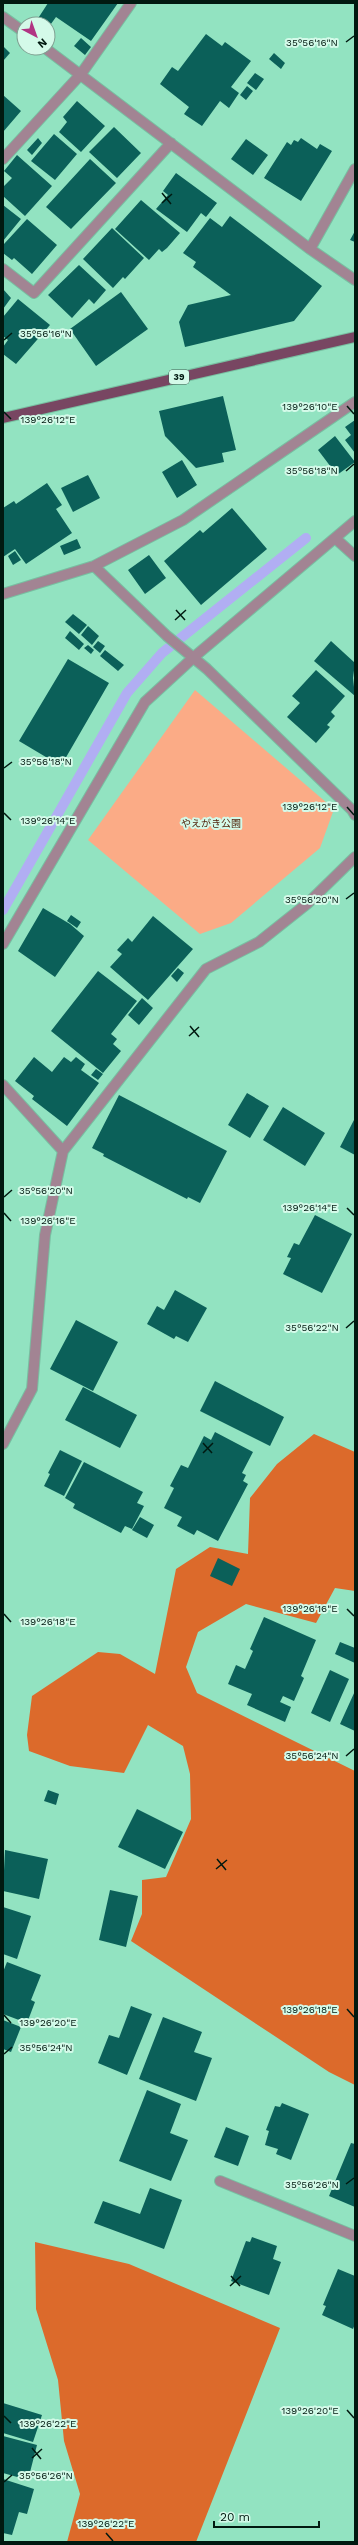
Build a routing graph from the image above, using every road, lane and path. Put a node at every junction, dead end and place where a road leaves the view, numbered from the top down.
1 (131, 3) edge
2 (3, 17) edge
3 (16, 26) edge
4 (56, 56) edge
5 (81, 74) junction
6 (171, 143) junction
7 (3, 159) edge
8 (355, 169) edge
9 (310, 249) junction
10 (3, 269) edge
11 (355, 280) edge
12 (355, 337) edge
13 (355, 402) edge
14 (3, 418) edge
15 (355, 521) edge
16 (335, 538) junction
17 (355, 556) edge
18 (94, 566) junction
19 (3, 594) edge
20 (194, 657) junction
21 (355, 815) edge
22 (355, 858) edge
23 (3, 944) edge
24 (3, 1085) edge
25 (63, 1150) junction
26 (3, 1444) edge
27 (220, 2180) dead end
28 (355, 2236) edge

1 - 5 street
2 - 3 street
4 - 5 street
5 - 6 street
5 - 7 street
6 - 9 street
6 - 10 street
8 - 9 street
9 - 11 street
12 - 14 main road, 39
13 - 18 street
15 - 16 street
16 - 17 street
16 - 20 street
18 - 19 street
18 - 20 street
20 - 21 street
20 - 23 street
22 - 25 street
24 - 25 street
25 - 26 street
27 - 28 street

